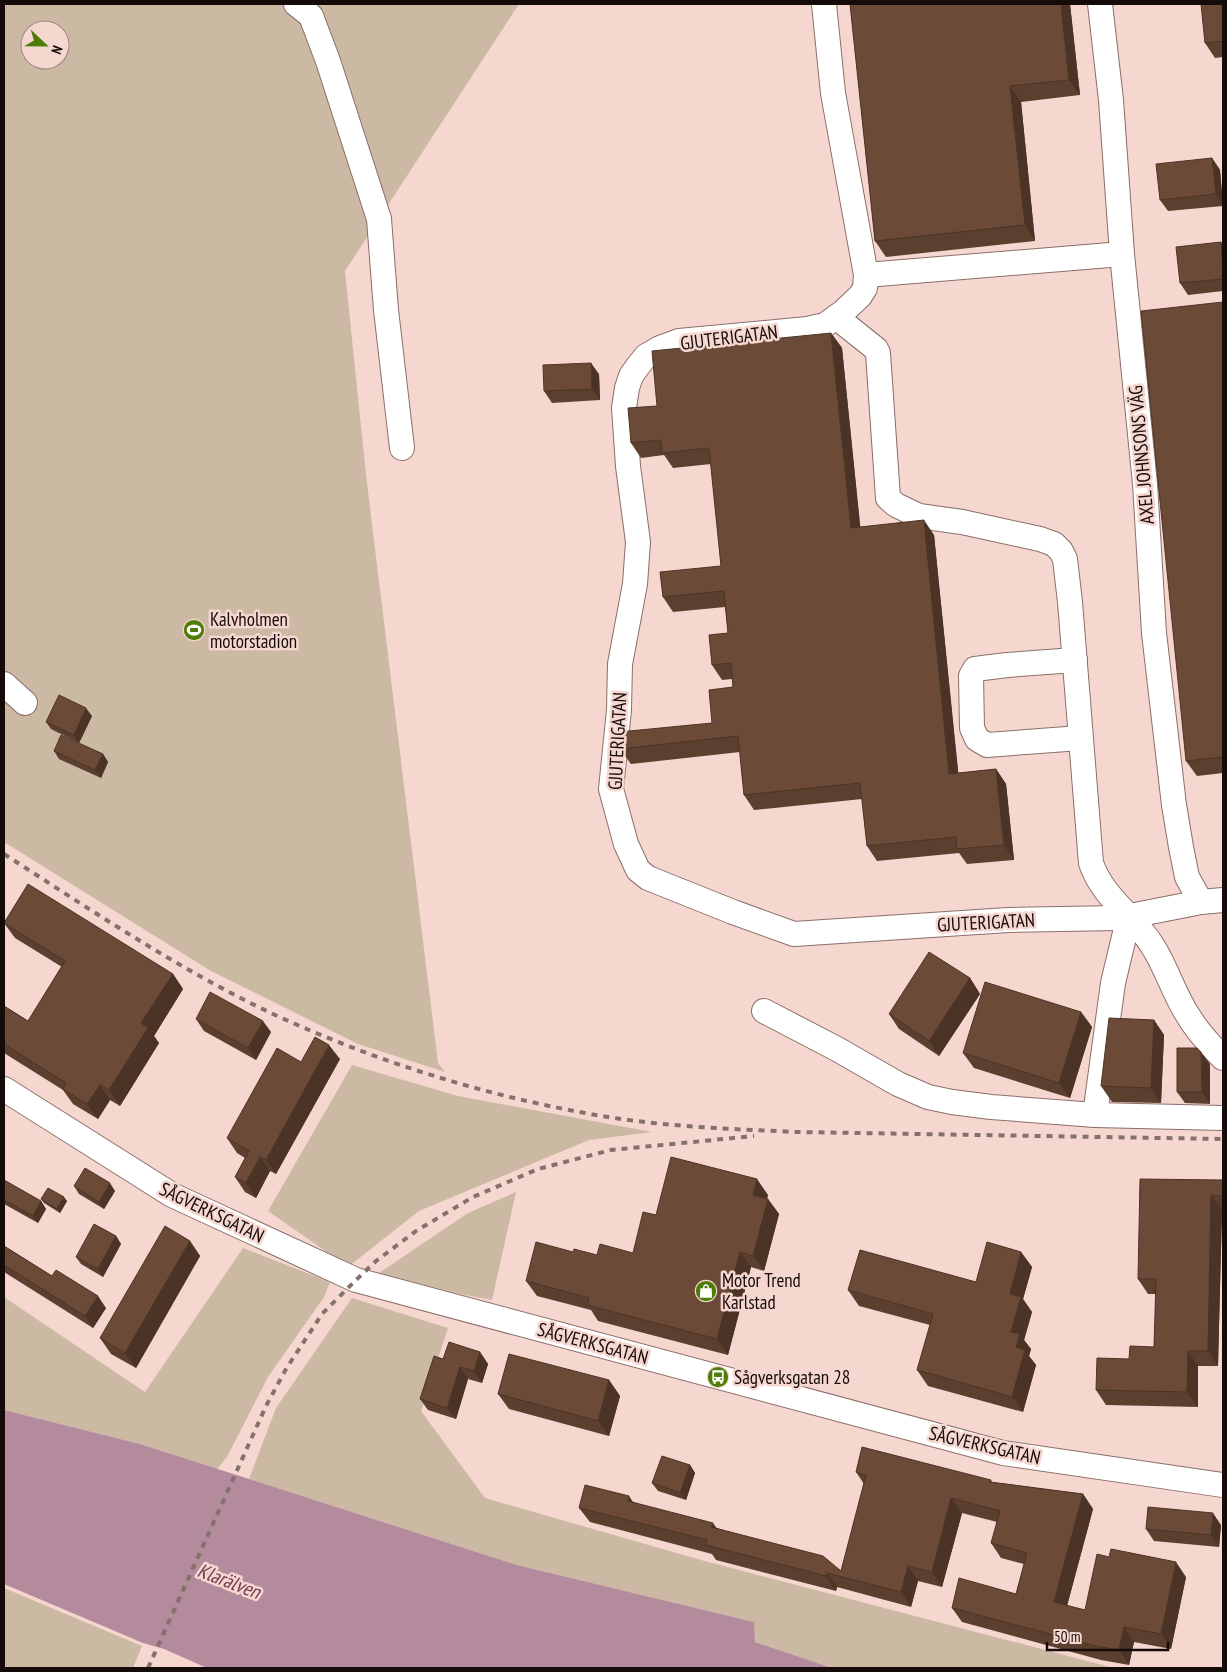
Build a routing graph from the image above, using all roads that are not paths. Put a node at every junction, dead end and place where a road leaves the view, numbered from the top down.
1 (296, 4) edge
2 (824, 4) edge
3 (1100, 4) edge
4 (1122, 254) junction
5 (866, 275) junction
6 (836, 317) junction
7 (402, 448) dead end
8 (1075, 660) junction
9 (4, 684) edge
10 (25, 703) dead end
11 (1080, 738) junction
12 (1212, 901) edge
13 (1129, 916) junction
14 (764, 1011) dead end
15 (1223, 1058) edge
16 (4, 1090) edge
17 (1095, 1115) junction
18 (1223, 1118) edge
19 (1223, 1485) edge

1 - 7 street
2 - 5 street
3 - 4 street, AXEL JOHNSONS VÄG
4 - 5 street
4 - 12 street, AXEL JOHNSONS VÄG
5 - 6 street, GJUTERIGATAN
6 - 8 street
6 - 13 street, GJUTERIGATAN
8 - 11 street
8 - 11 street
9 - 10 street
11 - 13 street
12 - 13 street, GJUTERIGATAN
13 - 15 street
13 - 17 street
14 - 17 street
16 - 19 street, SÅGVERKSGATAN
17 - 18 street

